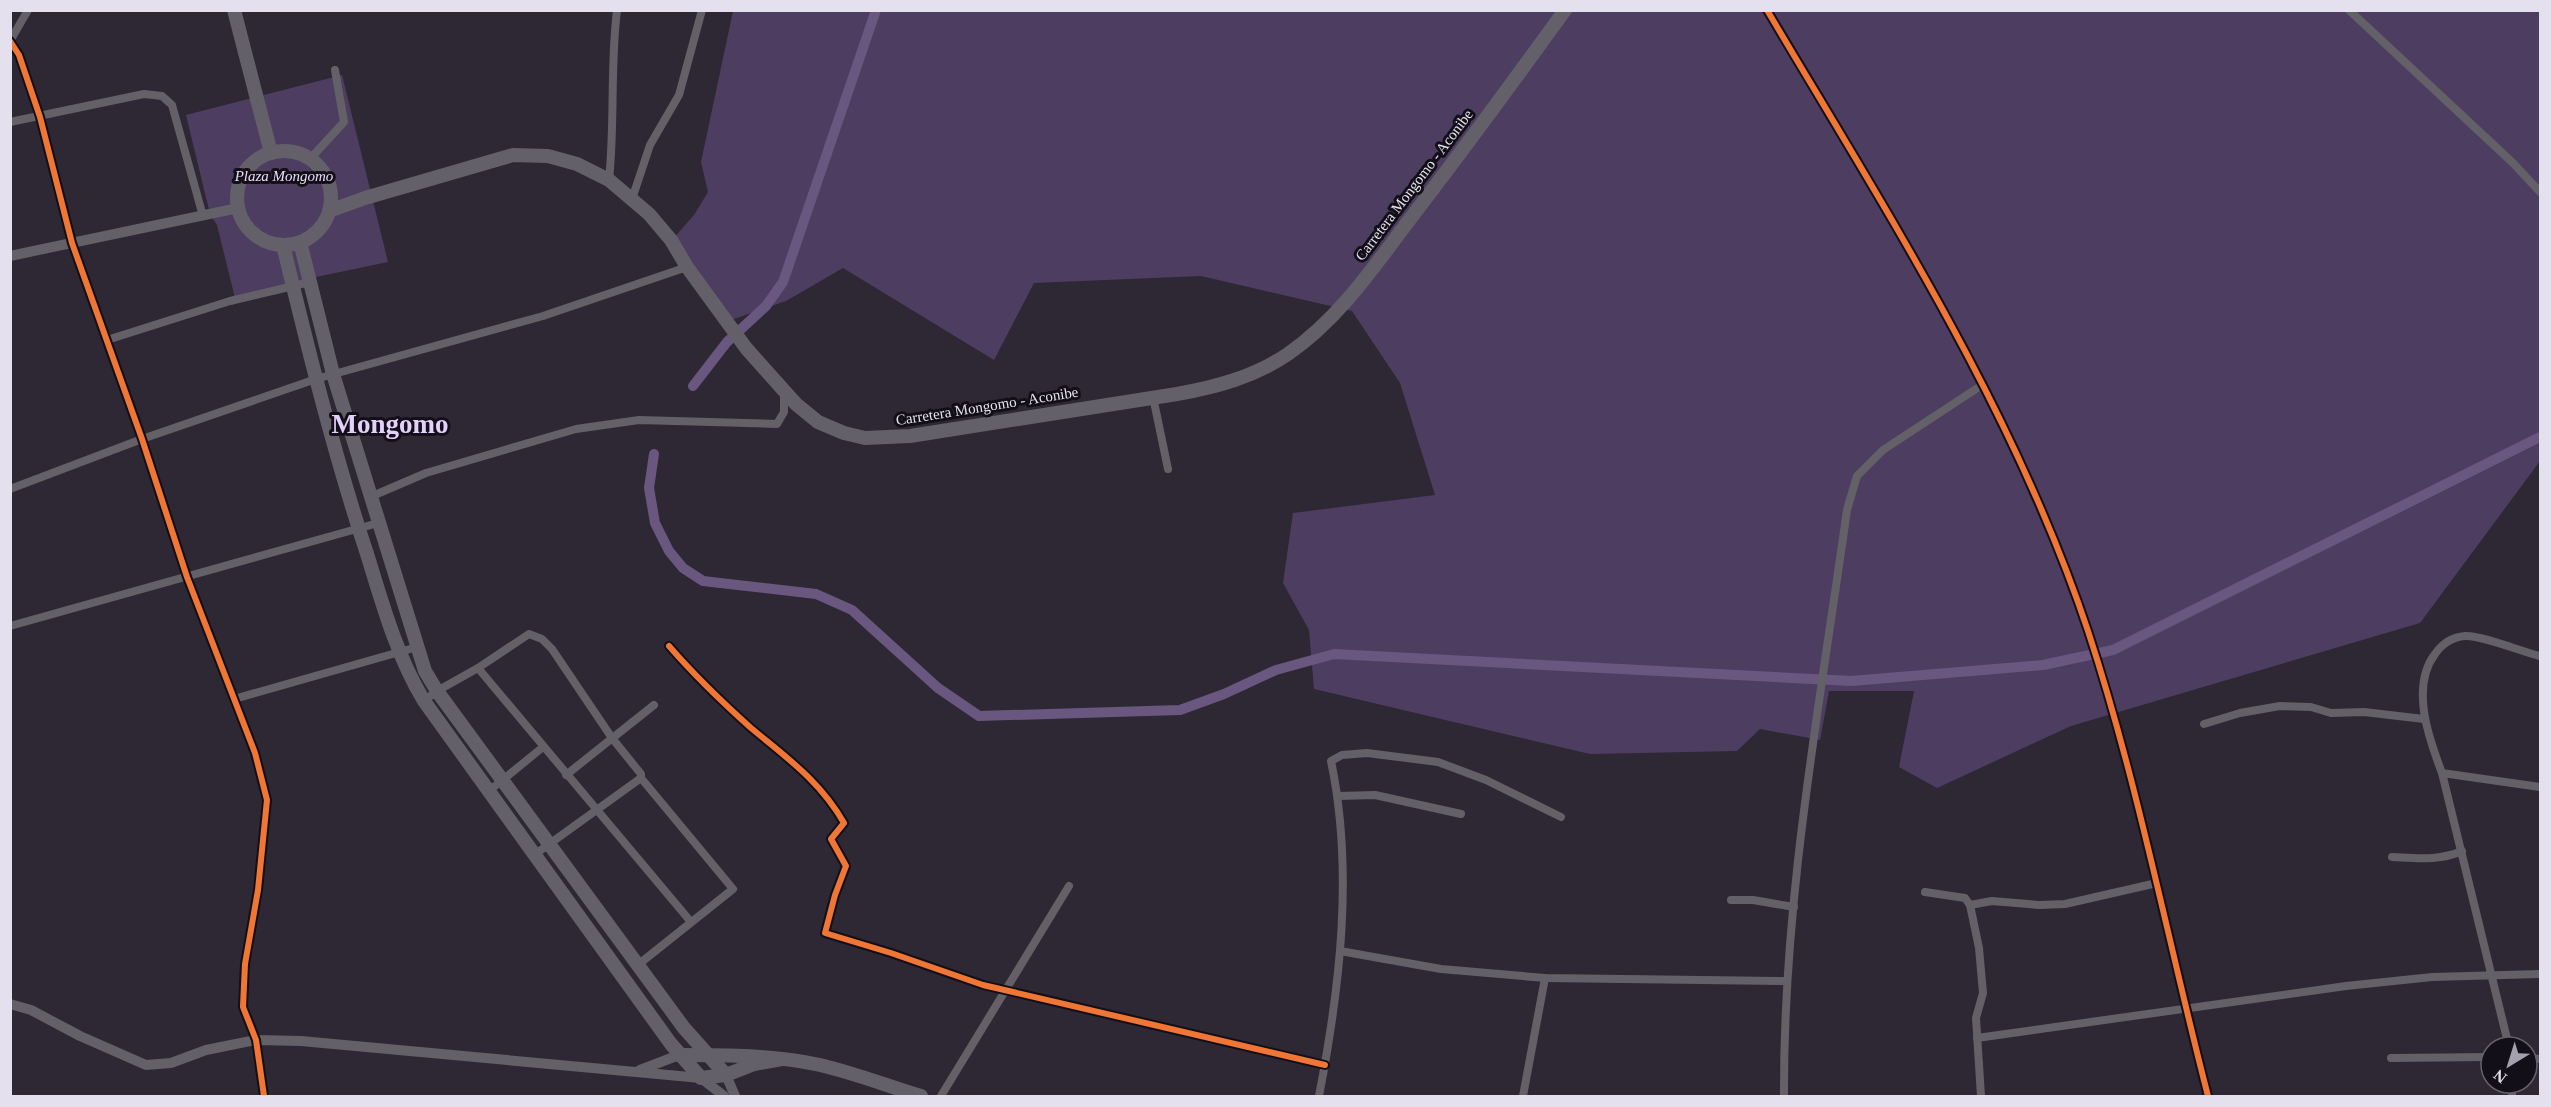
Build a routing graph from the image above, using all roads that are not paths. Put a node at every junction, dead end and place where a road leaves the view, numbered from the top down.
1 (28, 10) edge
2 (234, 10) edge
3 (617, 10) edge
4 (702, 10) edge
5 (1565, 10) edge
6 (1767, 10) edge
7 (2349, 10) edge
8 (10, 41) edge
9 (335, 70) dead end
10 (40, 117) junction
11 (10, 122) edge
12 (271, 153) junction
13 (310, 159) junction
14 (609, 180) junction
15 (2541, 192) edge
16 (330, 194) junction
17 (364, 198) junction
18 (632, 199) junction
19 (238, 208) junction
20 (328, 211) junction
21 (203, 216) junction
22 (300, 242) junction
23 (72, 243) junction
24 (283, 244) junction
25 (10, 256) edge
26 (687, 267) junction
27 (310, 282) junction
28 (293, 287) junction
29 (107, 340) junction
30 (333, 374) junction
31 (316, 379) junction
32 (1982, 385) junction
33 (784, 391) junction
34 (1153, 397) junction
35 (142, 439) junction
36 (1168, 469) dead end
37 (10, 489) edge
38 (370, 497) junction
39 (378, 523) junction
40 (359, 530) junction
41 (187, 577) junction
42 (10, 626) edge
43 (669, 646) dead end
44 (417, 647) junction
45 (399, 651) junction
46 (2541, 656) edge
47 (478, 668) junction
48 (437, 691) junction
49 (234, 699) junction
50 (424, 700) junction
51 (654, 705) dead end
52 (2424, 719) junction
53 (2204, 724) dead end
54 (612, 738) junction
55 (543, 747) junction
56 (2442, 773) junction
57 (566, 775) junction
58 (641, 778) junction
59 (502, 780) junction
60 (2541, 788) edge
61 (489, 791) junction
62 (1338, 796) junction
63 (596, 811) junction
64 (1461, 814) dead end
65 (1561, 817) dead end
66 (551, 844) junction
67 (2462, 851) junction
68 (534, 855) junction
69 (2392, 857) dead end
70 (2157, 883) junction
71 (1069, 886) dead end
72 (1925, 892) dead end
73 (1731, 900) dead end
74 (1970, 905) junction
75 (1794, 907) junction
76 (691, 922) junction
77 (1340, 951) junction
78 (639, 964) junction
79 (2492, 974) junction
80 (2541, 974) edge
81 (1545, 978) junction
82 (1786, 981) junction
83 (1004, 990) junction
84 (10, 1004) edge
85 (2186, 1010) junction
86 (2506, 1035) edge
87 (1977, 1038) junction
88 (256, 1040) junction
89 (679, 1054) junction
90 (710, 1055) junction
91 (2479, 1057) edge
92 (2391, 1058) dead end
93 (782, 1059) junction
94 (1325, 1065) junction
95 (633, 1071) junction
96 (726, 1075) junction
97 (701, 1078) junction
98 (264, 1096) edge
99 (724, 1096) edge
100 (735, 1096) edge
101 (921, 1096) edge
102 (941, 1096) edge
103 (1319, 1096) edge
104 (1523, 1096) edge
105 (1784, 1096) edge
106 (1981, 1096) edge
107 (2208, 1096) edge

1 - 8 street
2 - 12 main road
3 - 14 street
4 - 18 street
5 - 34 main road, Carretera Mongomo - Aconibe
6 - 32 street
7 - 15 street
8 - 10 street
9 - 13 street
10 - 11 street
10 - 21 street
10 - 23 street
12 - 13 main road
12 - 19 main road
13 - 16 main road
14 - 17 main road, Carretera Mongomo - Aconibe
14 - 18 main road, Carretera Mongomo - Aconibe
16 - 17 main road, Carretera Mongomo - Aconibe
16 - 20 main road
17 - 20 main road, Carretera Mongomo - Aconibe
18 - 26 main road, Carretera Mongomo - Aconibe
19 - 21 street
19 - 24 main road
20 - 22 main road
21 - 23 street
22 - 24 main road
22 - 27 main road
23 - 25 street
23 - 29 street
24 - 28 main road
26 - 30 street
26 - 33 main road, Carretera Mongomo - Aconibe
27 - 28 street
27 - 30 main road
28 - 29 street
28 - 31 main road
29 - 35 street
30 - 31 street
30 - 38 main road
31 - 35 street
31 - 40 main road
32 - 70 street
32 - 75 street
33 - 34 main road, Carretera Mongomo - Aconibe
33 - 38 street
34 - 36 street
35 - 37 street
35 - 41 street
38 - 39 main road
39 - 40 street
39 - 44 main road
40 - 41 street
40 - 45 main road
41 - 42 street
41 - 49 street
43 - 83 street
44 - 45 street
44 - 48 main road
45 - 49 street
45 - 50 main road
46 - 52 street
47 - 48 street
47 - 54 street
47 - 55 street
48 - 50 street
48 - 59 main road
49 - 88 street
50 - 61 main road
51 - 54 street
52 - 53 street
52 - 56 street
54 - 57 street
54 - 58 street
55 - 57 street
55 - 59 street
56 - 60 street
56 - 67 street
57 - 63 street
58 - 63 street
58 - 76 street
59 - 61 street
59 - 66 main road
61 - 68 main road
62 - 64 street
62 - 65 street
62 - 77 street
63 - 66 street
63 - 76 street
66 - 68 street
66 - 78 main road
67 - 69 street
67 - 79 street
68 - 89 main road
70 - 74 street
70 - 85 street
71 - 83 street
72 - 74 street
73 - 75 street
74 - 87 street
75 - 82 street
76 - 78 street
77 - 81 street
77 - 94 street
78 - 90 main road
79 - 80 street
79 - 85 street
79 - 86 street
81 - 82 street
81 - 104 street
82 - 105 street
83 - 94 street
83 - 102 street
84 - 88 street
85 - 87 street
85 - 107 street
87 - 106 street
88 - 95 street
88 - 98 street
89 - 90 main road
89 - 95 street
89 - 97 main road
90 - 93 main road
90 - 96 main road
91 - 92 street
93 - 96 main road
93 - 101 main road
94 - 103 street
95 - 97 street
96 - 97 main road
96 - 100 street
97 - 99 street

